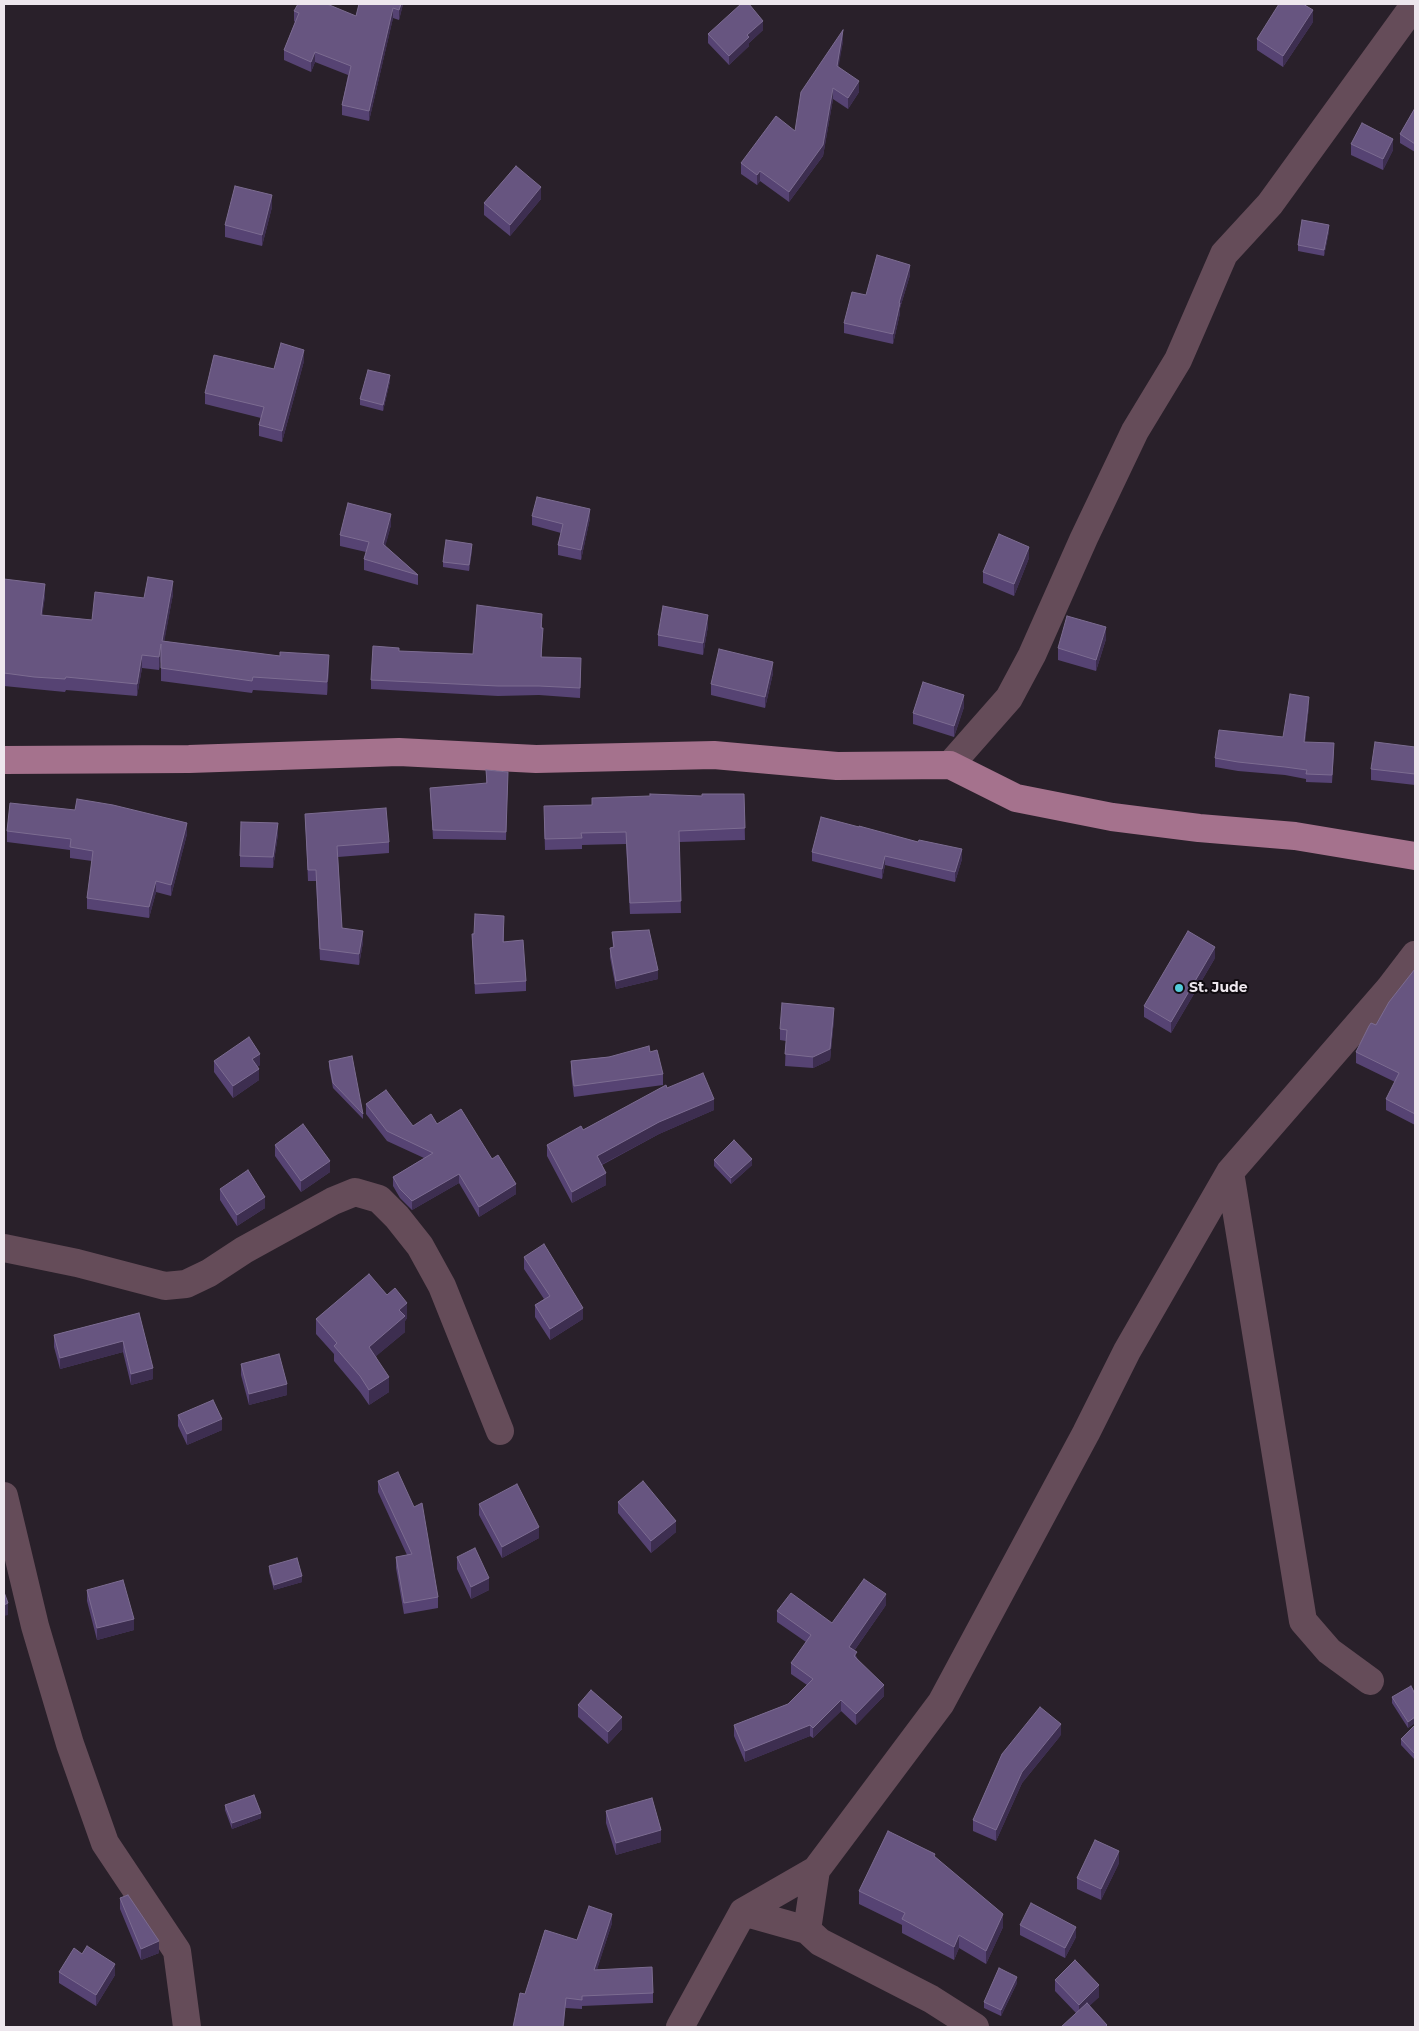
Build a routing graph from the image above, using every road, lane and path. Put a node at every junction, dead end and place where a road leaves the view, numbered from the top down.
1 (1415, 4) edge
2 (4, 760) edge
3 (950, 765) junction
4 (1415, 856) edge
5 (1415, 955) edge
6 (1230, 1172) junction
7 (4, 1248) edge
8 (500, 1431) dead end
9 (4, 1496) edge
10 (1370, 1681) dead end
11 (816, 1870) junction
12 (743, 1912) junction
13 (806, 1930) junction
14 (187, 2027) edge
15 (680, 2027) edge
16 (975, 2027) edge

1 - 3 street
2 - 3 main road
3 - 4 main road
5 - 6 street
6 - 10 street
6 - 11 street
7 - 8 street
9 - 14 street
11 - 12 street
11 - 13 street
12 - 13 street
12 - 15 street
13 - 16 street

